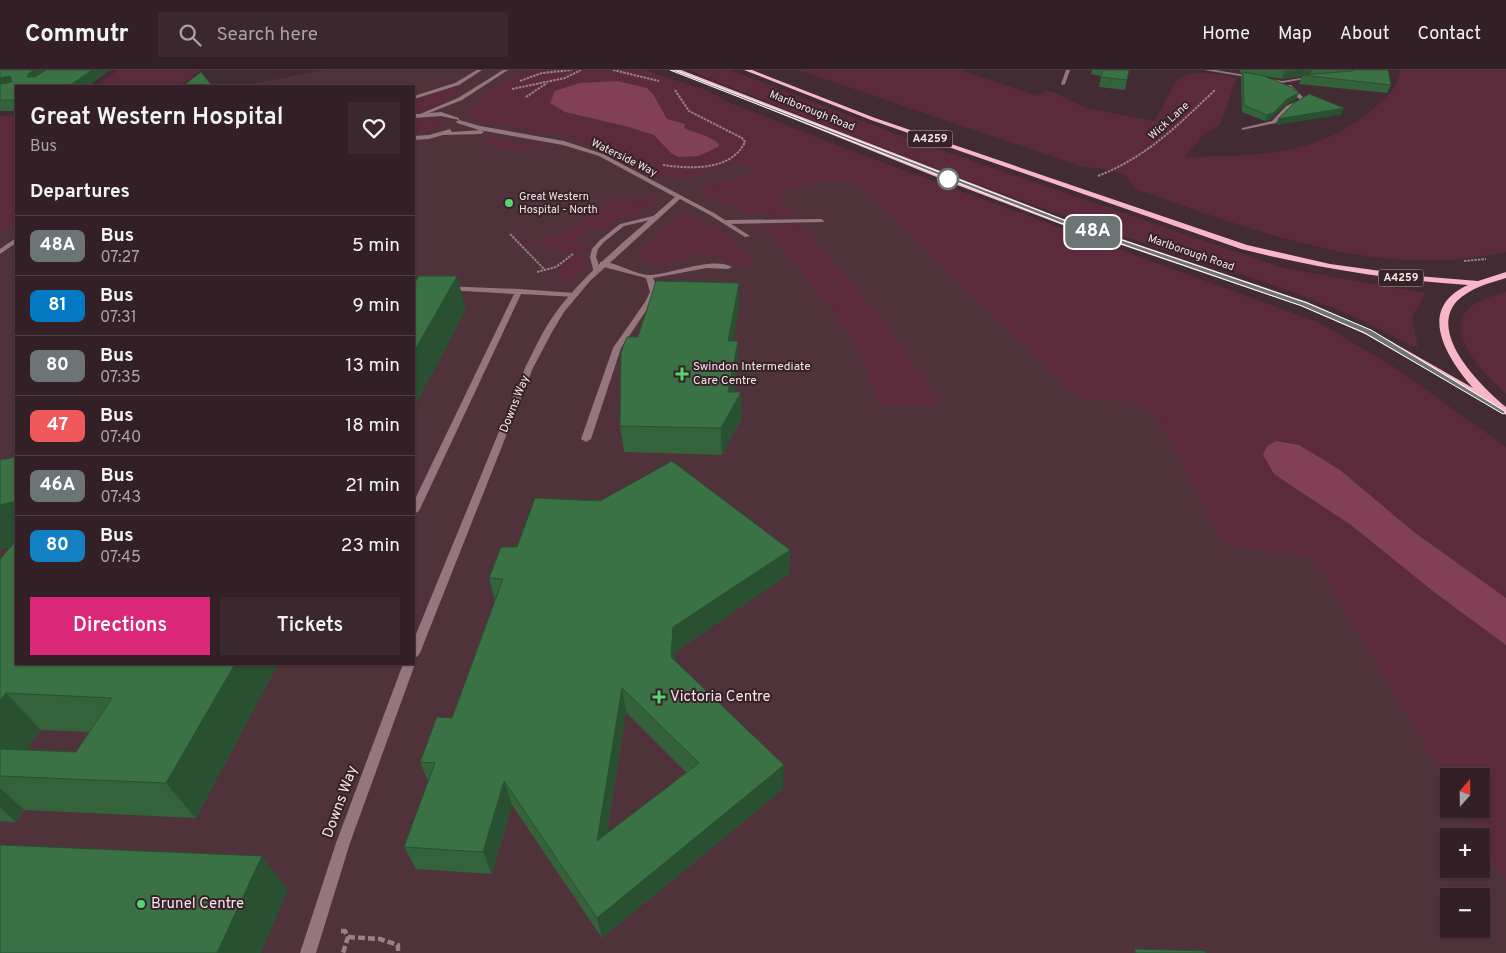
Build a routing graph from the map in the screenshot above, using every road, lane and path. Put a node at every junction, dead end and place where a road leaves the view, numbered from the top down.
1 (480, 70) edge
2 (506, 70) edge
3 (572, 70) edge
4 (581, 70) edge
5 (613, 70) edge
6 (676, 70) edge
7 (747, 70) edge
8 (1068, 70) edge
9 (1206, 70) edge
10 (1324, 77) edge
11 (550, 81) junction
12 (516, 82) dead end
13 (1282, 82) junction
14 (664, 83) dead end
15 (1063, 84) dead end
16 (672, 87) dead end
17 (1217, 87) dead end
18 (504, 90) dead end
19 (526, 97) dead end
20 (415, 98) edge
21 (460, 99) junction
22 (423, 114) junction
23 (415, 116) edge
24 (458, 120) junction
25 (1244, 129) dead end
26 (500, 132) junction
27 (445, 134) junction
28 (415, 138) edge
29 (656, 163) dead end
30 (1091, 179) dead end
31 (679, 197) junction
32 (657, 217) junction
33 (821, 221) dead end
34 (727, 222) junction
35 (510, 234) dead end
36 (747, 236) dead end
37 (15, 241) edge
38 (0, 252) edge
39 (594, 253) junction
40 (1492, 258) dead end
41 (1458, 262) dead end
42 (600, 267) junction
43 (728, 267) dead end
44 (545, 270) junction
45 (1506, 275) edge
46 (649, 276) junction
47 (1475, 283) junction
48 (434, 288) edge
49 (498, 289) junction
50 (519, 292) junction
51 (574, 295) junction
52 (1493, 402) junction
53 (1506, 412) edge
54 (586, 439) dead end
55 (415, 509) edge
56 (418, 631) edge
57 (415, 647) edge
58 (410, 665) edge
59 (348, 937) dead end
60 (308, 953) edge
61 (398, 953) edge

1 - 20 street
2 - 21 street
3 - 12 path
4 - 11 path
5 - 14 path
6 - 52 main road, Marlborough Road / A4259
7 - 47 main road, Marlborough Road / A4259
8 - 15 street
9 - 13 street
10 - 13 street
11 - 18 path
11 - 19 path
13 - 25 street
16 - 29 path
17 - 30 path, Wick Lane
21 - 22 street
21 - 24 street
22 - 23 street
22 - 24 street, Waterside Way
24 - 26 street, Waterside Way
24 - 27 street
26 - 27 street, Waterside Way
26 - 31 street, Waterside Way
27 - 28 street, Waterside Way
31 - 32 street, Downs Way
31 - 34 street, Waterside Way
32 - 39 street
32 - 42 street, Downs Way
33 - 34 street
34 - 36 street, Waterside Way
35 - 44 path
37 - 38 street
39 - 42 street
39 - 44 path
40 - 41 path
42 - 46 street
42 - 51 street, Downs Way
43 - 46 street
44 - 49 path
45 - 47 main road
46 - 54 street
47 - 52 main road
48 - 49 street
49 - 50 street
50 - 51 street
50 - 55 street
51 - 56 street, Downs Way
52 - 53 main road
56 - 57 street, Downs Way
58 - 60 street, Downs Way
59 - 61 path

